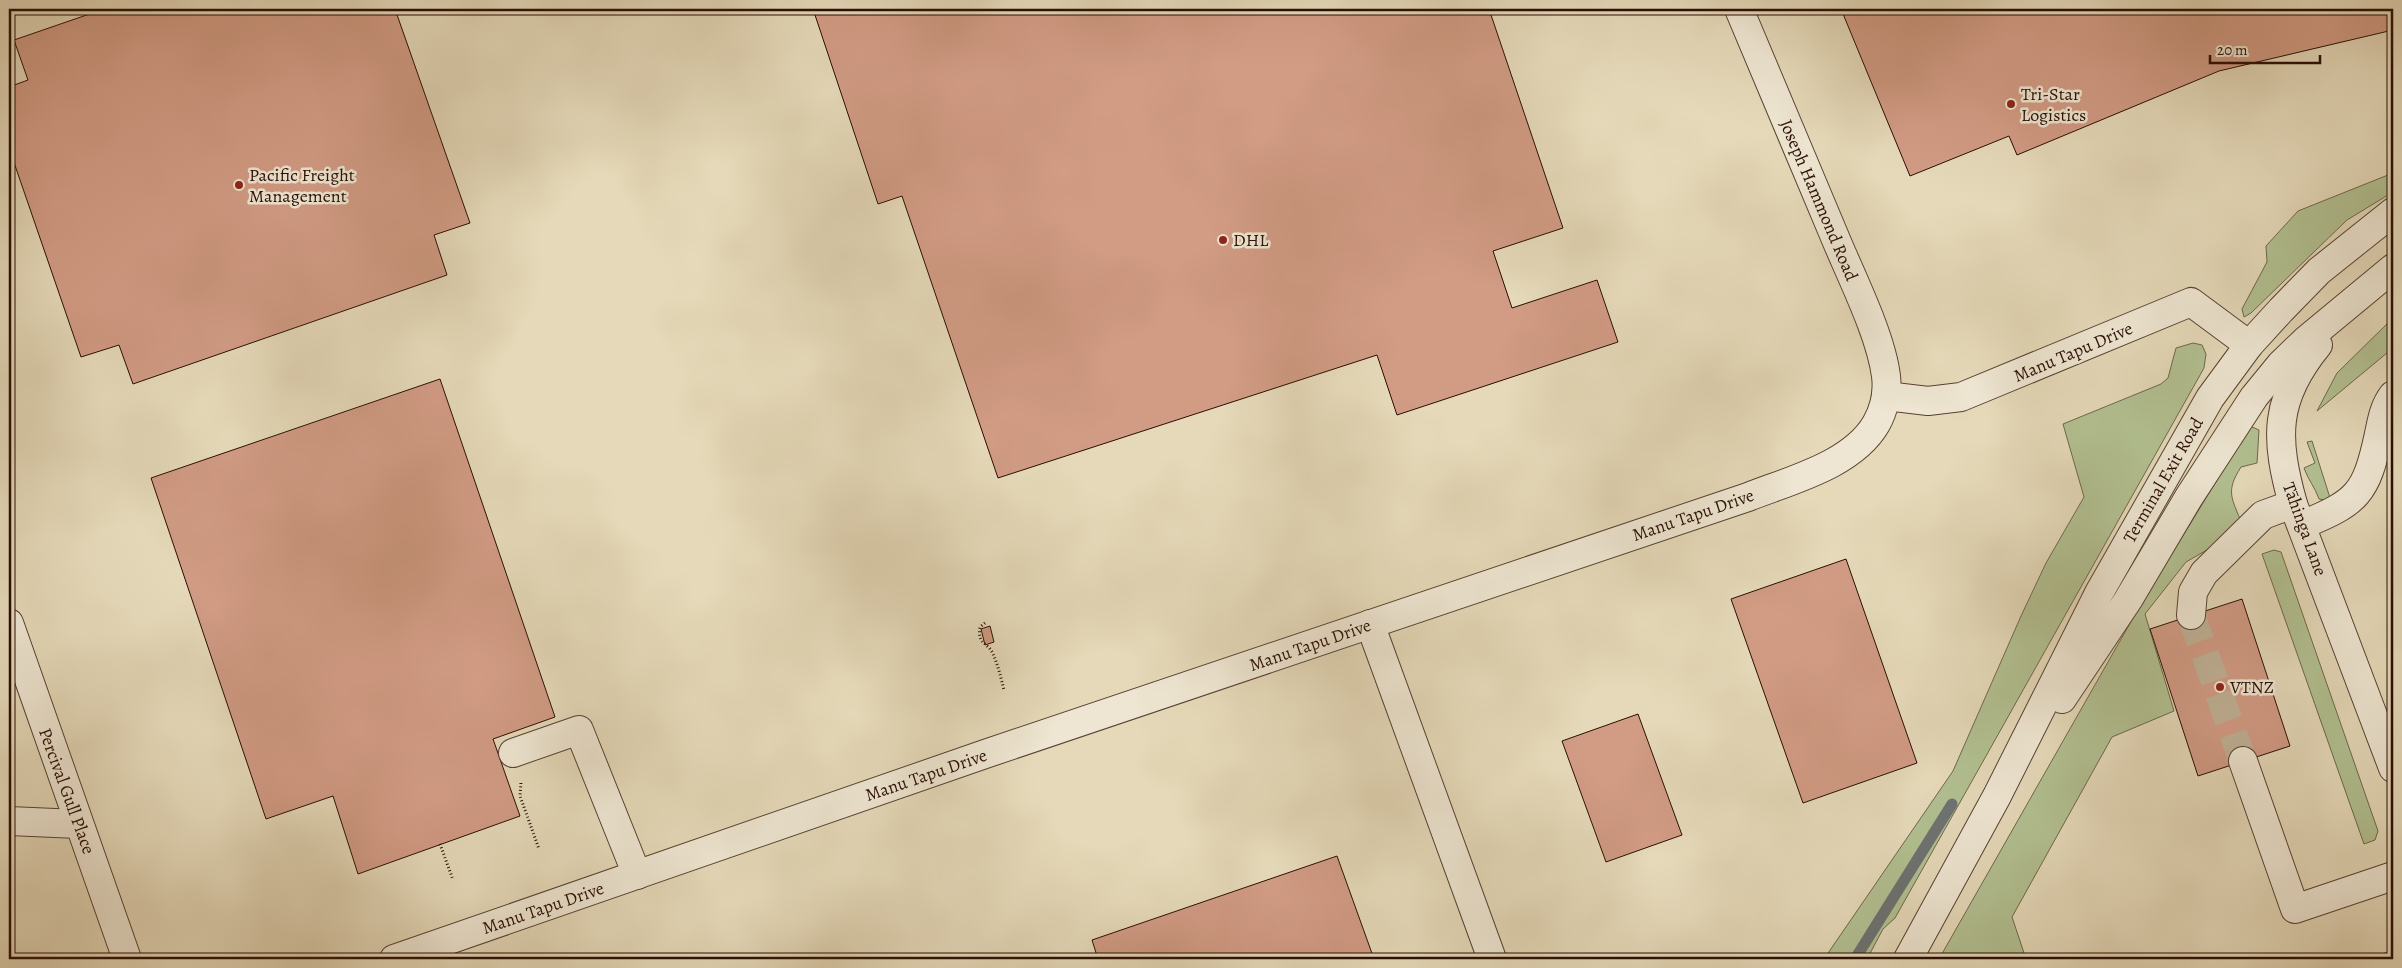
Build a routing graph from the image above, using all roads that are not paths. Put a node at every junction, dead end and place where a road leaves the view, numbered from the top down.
1 (1739, 9) edge
2 (2393, 212) edge
3 (2393, 268) edge
4 (2354, 302) junction
5 (2249, 345) junction
6 (2393, 395) edge
7 (1886, 396) junction
8 (2298, 514) junction
9 (2191, 616) tunnel mouth
10 (9, 623) edge
11 (1370, 624) junction
12 (513, 753) dead end
13 (2243, 761) tunnel mouth
14 (2393, 768) edge
15 (1997, 796) junction
16 (9, 820) edge
17 (78, 824) junction
18 (637, 875) junction
19 (2393, 876) edge
20 (127, 959) edge
21 (394, 959) edge
22 (1492, 959) edge
23 (1908, 959) edge

1 - 7 street, Joseph Hammond Road
2 - 5 street, Terminal Exit Road
3 - 4 street, Terminal Exit Road
4 - 8 street, Tāhinga Lane
4 - 15 street, Terminal Exit Road
5 - 7 street, Manu Tapu Drive
5 - 15 street, Terminal Exit Road
6 - 8 street
7 - 11 street, Manu Tapu Drive
8 - 9 street
8 - 14 street, Tāhinga Lane
10 - 17 street, Percival Gull Place
11 - 18 street, Manu Tapu Drive
11 - 22 street
12 - 18 street
13 - 19 street
15 - 23 street, Terminal Exit Road
16 - 17 street
17 - 20 street, Percival Gull Place
18 - 21 street, Manu Tapu Drive

